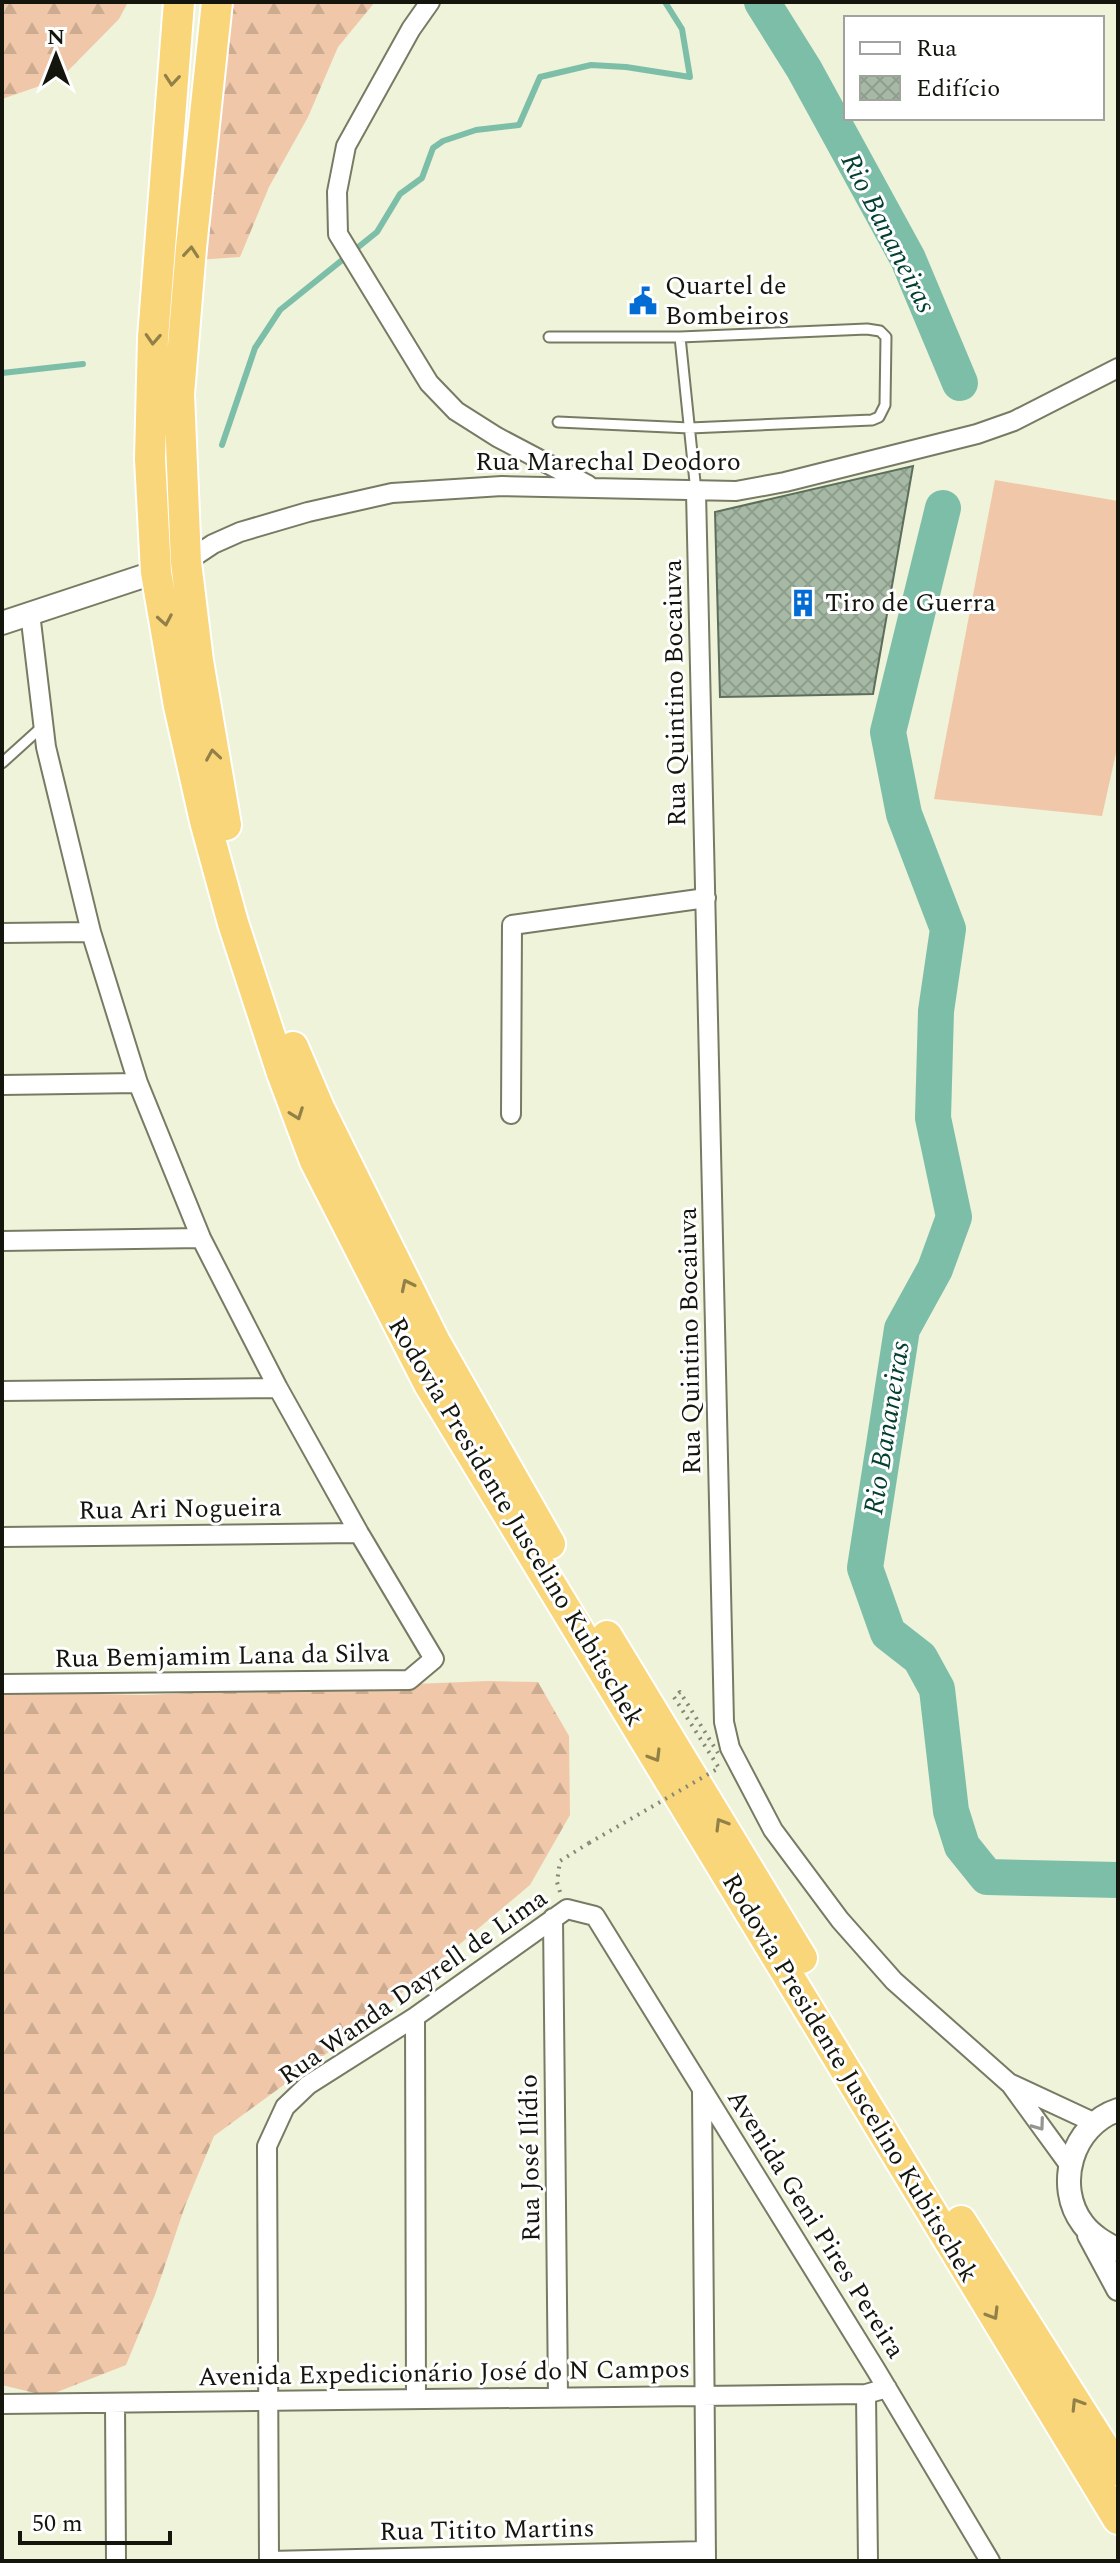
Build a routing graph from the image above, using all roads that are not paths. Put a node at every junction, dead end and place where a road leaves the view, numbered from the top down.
1 (179, 2) edge
2 (217, 2) edge
3 (430, 2) edge
4 (549, 337) dead end
5 (680, 337) junction
6 (1118, 368) edge
7 (558, 422) dead end
8 (690, 428) junction
9 (594, 489) junction
10 (696, 492) junction
11 (186, 562) junction
12 (156, 572) junction
13 (30, 613) junction
14 (2, 623) edge
15 (44, 725) junction
16 (2, 763) edge
17 (706, 898) junction
18 (91, 932) junction
19 (2, 933) edge
20 (138, 1083) junction
21 (2, 1085) edge
22 (511, 1114) dead end
23 (201, 1238) junction
24 (2, 1241) edge
25 (278, 1388) junction
26 (2, 1391) edge
27 (359, 1533) junction
28 (2, 1537) edge
29 (2, 1684) edge
30 (560, 1913) junction
31 (595, 1916) joint
32 (415, 2017) junction
33 (1009, 2083) junction
34 (702, 2089) junction
35 (1118, 2090) edge
36 (1107, 2115) edge
37 (1070, 2166) junction
38 (1083, 2224) junction
39 (1118, 2250) edge
40 (1118, 2289) edge
41 (887, 2388) junction
42 (866, 2394) junction
43 (705, 2396) junction
44 (558, 2397) junction
45 (416, 2399) junction
46 (268, 2401) junction
47 (115, 2403) junction
48 (2, 2404) edge
49 (1118, 2470) edge
50 (1118, 2519) edge
51 (706, 2556) edge
52 (116, 2561) edge
53 (269, 2561) edge
54 (868, 2561) edge
55 (990, 2561) edge

1 -> 12 highway, Rodovia Presidente Juscelino Kubitschek
11 -> 2 highway, Rodovia Presidente Juscelino Kubitschek
3 - 9 street
4 - 5 lane
5 - 8 lane
5 - 8 lane
6 - 10 street, Rua Marechal Deodoro
7 - 8 lane
8 - 10 lane
9 - 10 street, Rua Marechal Deodoro
9 - 11 street, Rua Marechal Deodoro
10 - 17 street, Rua Quintino Bocaiuva
49 -> 11 highway, Rodovia Presidente Juscelino Kubitschek
12 - 13 street
12 -> 50 highway, Rodovia Presidente Juscelino Kubitschek
13 - 14 street
13 - 15 street
15 - 16 lane
15 - 18 street
17 - 22 street
17 - 33 street, Rua Quintino Bocaiuva
18 - 19 street
18 - 20 street
20 - 21 street
20 - 23 street
23 - 24 street
23 - 25 street
25 - 26 street
25 - 27 street
27 - 28 street, Rua Ari Nogueira
27 - 29 street, Rua Bemjamim Lana da Silva
30 - 31 street, Rua Wanda Dayrell de Lima
30 - 32 street, Rua Wanda Dayrell de Lima
30 - 44 street, Rua José Ilídio
31 - 34 street, Avenida Geni Pires Pereira
32 - 45 street
32 - 46 street, Rua Wanda Dayrell de Lima
33 - 36 street, Rua Quintino Bocaiuva
33 -> 37 street, Rua Quintino Bocaiuva
34 - 41 street, Avenida Geni Pires Pereira
34 - 43 street
35 - 36 street
36 - 37 street
37 - 38 street
38 - 39 street
38 - 40 street
41 - 42 street, Avenida Expedicionário José do N Campos
41 - 55 street, Avenida Geni Pires Pereira
42 - 43 street, Avenida Expedicionário José do N Campos
42 - 54 street
43 - 44 street, Avenida Expedicionário José do N Campos
43 - 51 street
44 - 45 street, Avenida Expedicionário José do N Campos
45 - 46 street, Avenida Expedicionário José do N Campos
46 - 47 street, Avenida Expedicionário José do N Campos
46 - 53 street, Rua Wanda Dayrell de Lima
47 - 48 street, Avenida Expedicionário José do N Campos
47 - 52 street
51 - 53 street, Rua Titito Martins

